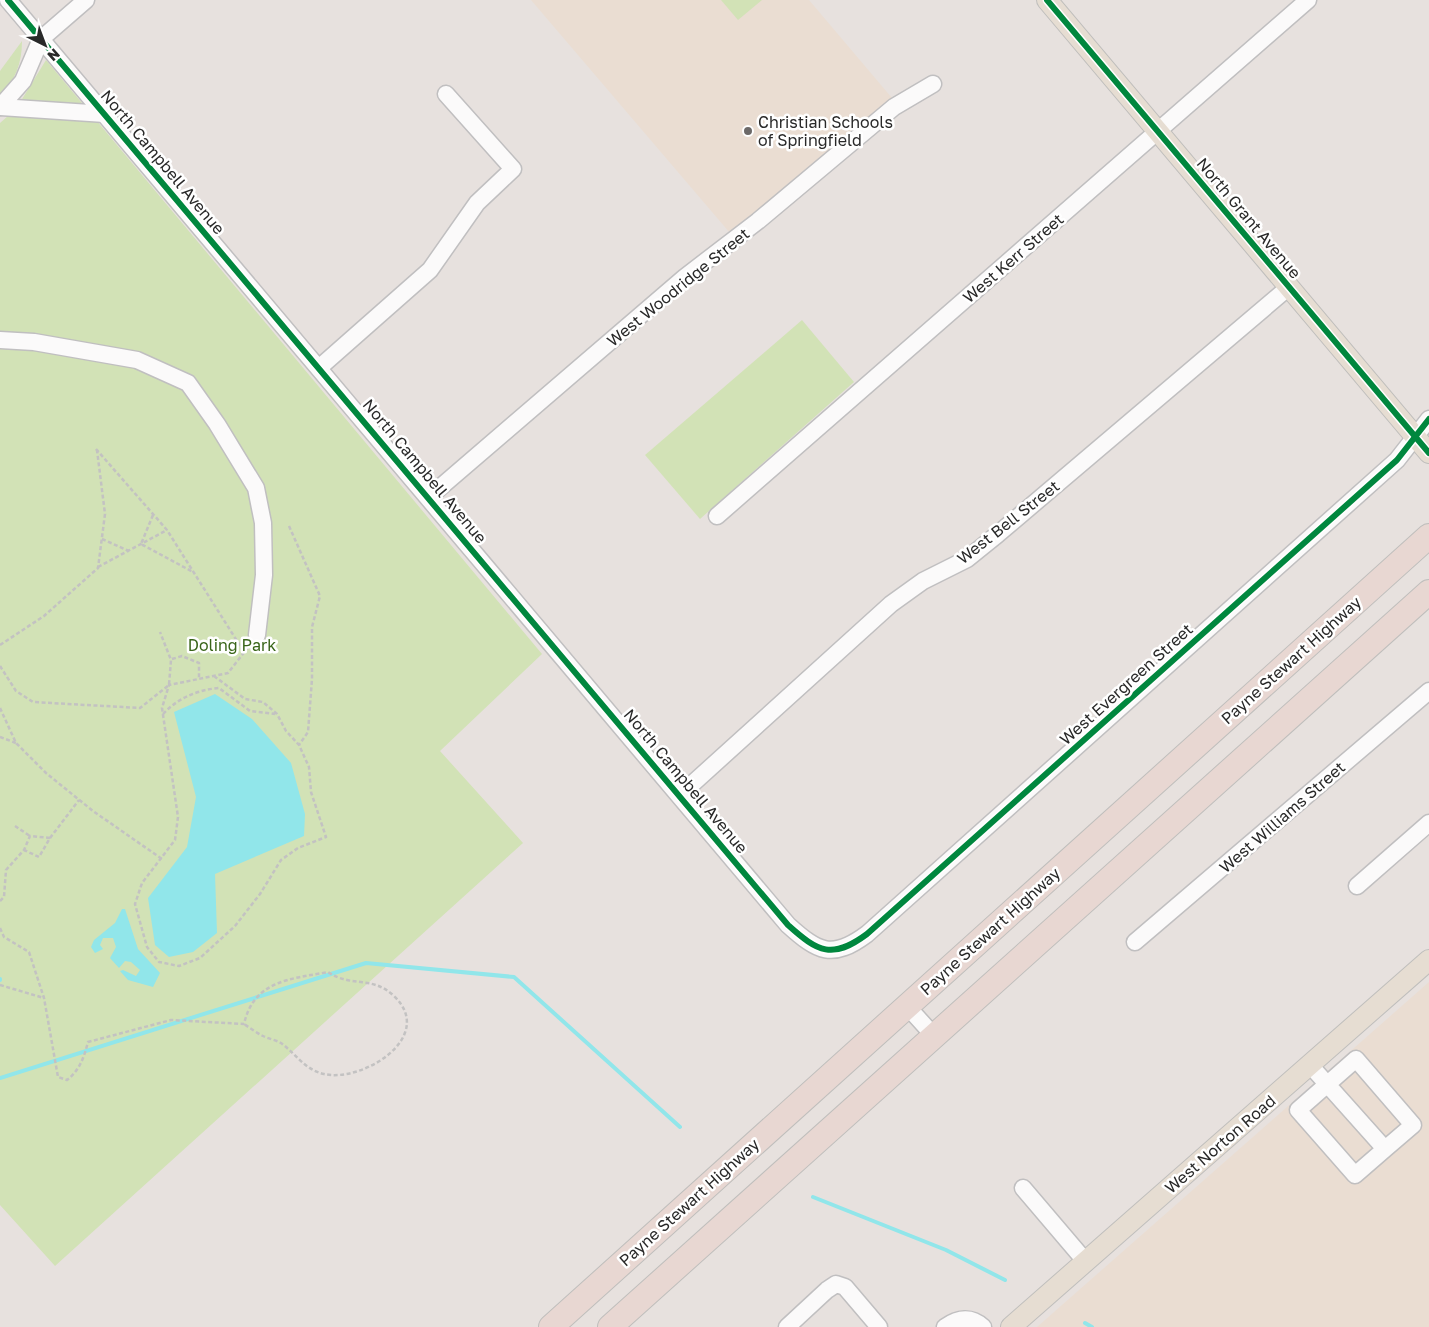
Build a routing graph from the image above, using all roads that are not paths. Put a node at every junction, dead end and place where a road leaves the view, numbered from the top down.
1 (8, 0) edge
2 (86, 0) edge
3 (1047, 0) edge
4 (1308, 0) edge
5 (41, 39) junction
6 (933, 84) dead end
7 (446, 94) dead end
8 (0, 107) edge
9 (105, 114) junction
10 (1159, 132) junction
11 (1289, 287) junction
12 (0, 340) edge
13 (320, 367) junction
14 (1429, 419) edge
15 (1415, 437) junction
16 (1429, 453) edge
17 (429, 497) junction
18 (717, 516) dead end
19 (1429, 536) edge
20 (1429, 592) edge
21 (257, 635) road end
22 (1429, 691) edge
23 (680, 794) junction
24 (1429, 823) edge
25 (1357, 886) dead end
26 (1134, 942) dead end
27 (827, 951) joint
28 (1429, 960) edge
29 (907, 1006) junction
30 (934, 1036) junction
31 (1310, 1065) junction
32 (1328, 1084) junction
33 (1385, 1149) junction
34 (1022, 1188) dead end
35 (1086, 1262) junction
36 (550, 1327) edge
37 (610, 1327) edge
38 (787, 1327) edge
39 (879, 1327) edge
40 (945, 1327) edge
41 (984, 1327) edge
42 (1011, 1327) edge

1 - 5 street, North Campbell Avenue
2 - 5 street
3 - 10 main road, North Grant Avenue
4 - 10 street, West Kerr Street
5 - 8 street
5 - 9 street, North Campbell Avenue
6 - 17 street, West Woodridge Street
7 - 13 street
8 - 9 street
9 - 13 street, North Campbell Avenue
10 - 11 main road, North Grant Avenue
10 - 18 street, West Kerr Street
11 - 15 main road, North Grant Avenue
11 - 23 street, West Bell Street
12 - 21 street
13 - 17 street, North Campbell Avenue
14 - 15 street, West Evergreen Street
15 - 16 main road, North Grant Avenue
15 - 27 street, West Evergreen Street
17 - 23 street, North Campbell Avenue
19 - 29 highway, Payne Stewart Highway
20 - 30 highway
22 - 26 street, West Williams Street
23 - 27 street, North Campbell Avenue
24 - 25 street
28 - 31 main road, West Norton Road
29 - 30 street
29 - 36 highway, Payne Stewart Highway
30 - 37 highway
31 - 32 street
31 - 35 main road, West Norton Road
32 - 33 street
32 - 33 street
32 - 33 street
34 - 35 street
35 - 42 main road, West Norton Road
38 - 39 street
40 - 41 street

